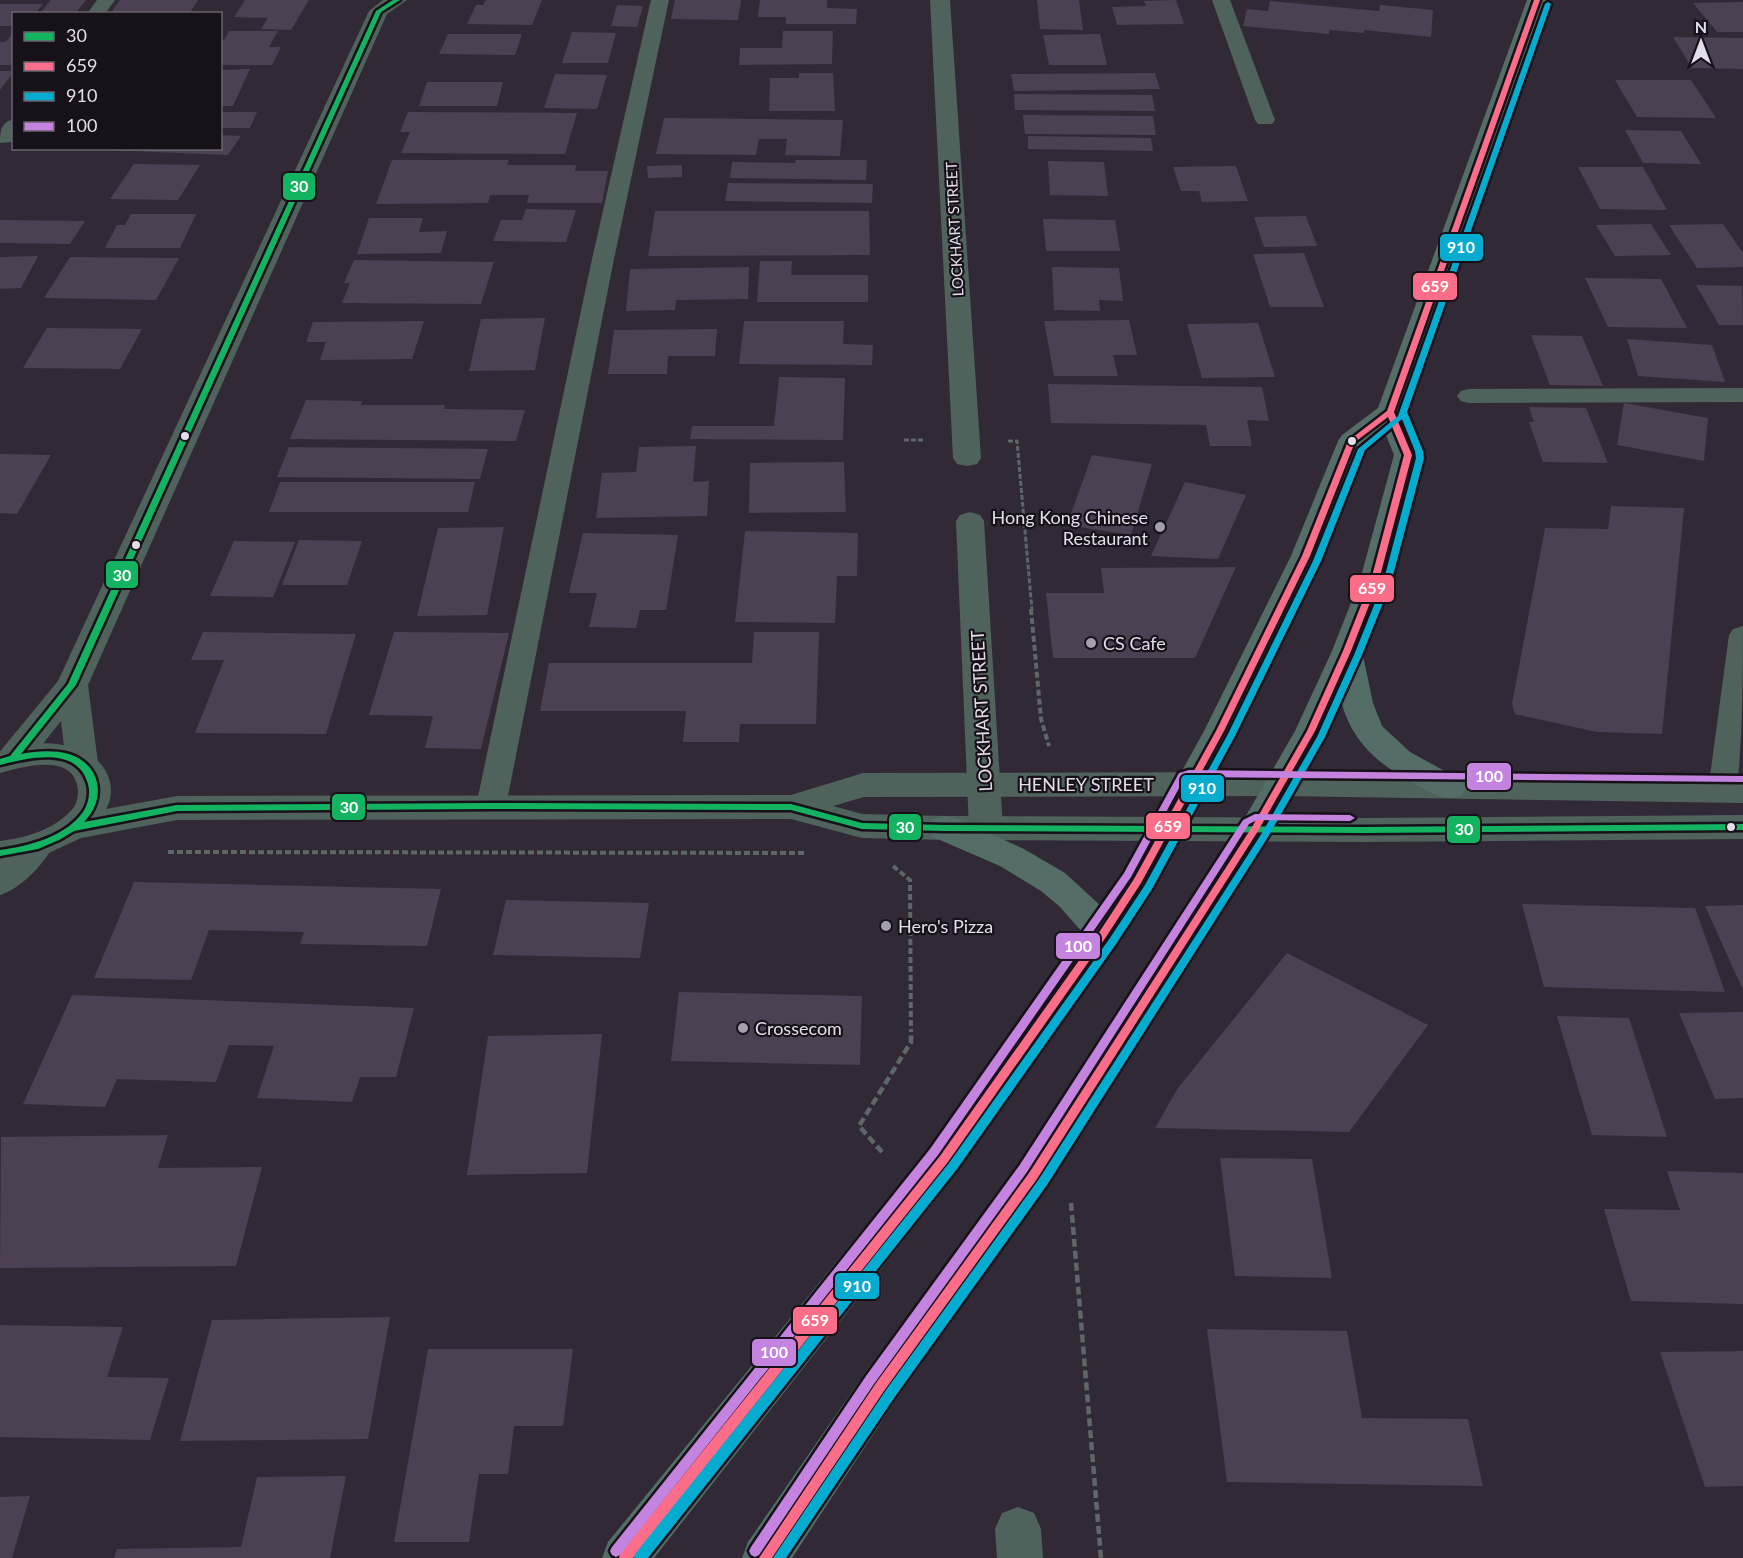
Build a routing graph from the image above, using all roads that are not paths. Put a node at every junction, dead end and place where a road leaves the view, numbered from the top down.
1 (660, 0) edge
2 (940, 0) edge
3 (1221, 0) edge
4 (1537, 0) edge
5 (384, 4) edge
6 (1265, 120) dead end
7 (1743, 395) edge
8 (1469, 396) dead end
9 (1390, 412) junction
10 (967, 458) dead end
11 (970, 521) dead end
12 (1743, 635) edge
13 (1347, 651) junction
14 (72, 685) junction
15 (7, 760) edge
16 (88, 777) junction
17 (985, 783) junction
18 (1281, 784) junction
19 (1189, 785) junction
20 (1449, 788) junction
21 (1733, 790) edge
22 (491, 806) junction
23 (791, 807) junction
24 (177, 808) junction
25 (1743, 827) edge
26 (71, 828) junction
27 (945, 828) junction
28 (986, 829) junction
29 (1255, 829) junction
30 (1166, 830) junction
31 (35, 848) junction
32 (0, 853) edge
33 (0, 882) edge
34 (1103, 934) junction
35 (625, 1558) edge
36 (765, 1558) edge

1 - 22 lane
2 - 10 street, LOCKHART STREET
3 - 6 lane
4 - 9 highway
5 - 14 street
7 - 8 lane
9 - 13 highway
9 - 19 highway
11 - 17 street, LOCKHART STREET
12 - 21 lane
13 - 18 highway
13 - 20 highway
14 - 15 street
14 - 16 street
15 - 16 street, HENLEY STREET
16 - 24 street, HENLEY STREET
16 - 26 street
17 - 19 street, HENLEY STREET
17 - 23 street, HENLEY STREET
17 - 28 street, LOCKHART STREET
18 - 19 street, HENLEY STREET
18 - 20 street, HENLEY STREET
18 - 29 highway
19 - 30 highway
20 - 21 street, HENLEY STREET
22 - 23 street, HENLEY STREET
22 - 24 street, HENLEY STREET
23 - 27 street, HENLEY STREET
24 - 26 street, HENLEY STREET
25 - 29 street, HENLEY STREET
26 - 31 street
27 - 28 street, HENLEY STREET
27 - 34 highway
28 - 30 street, HENLEY STREET
29 - 30 street, HENLEY STREET
29 - 36 highway
30 - 34 highway
31 - 32 street
31 - 33 street
34 - 35 highway

